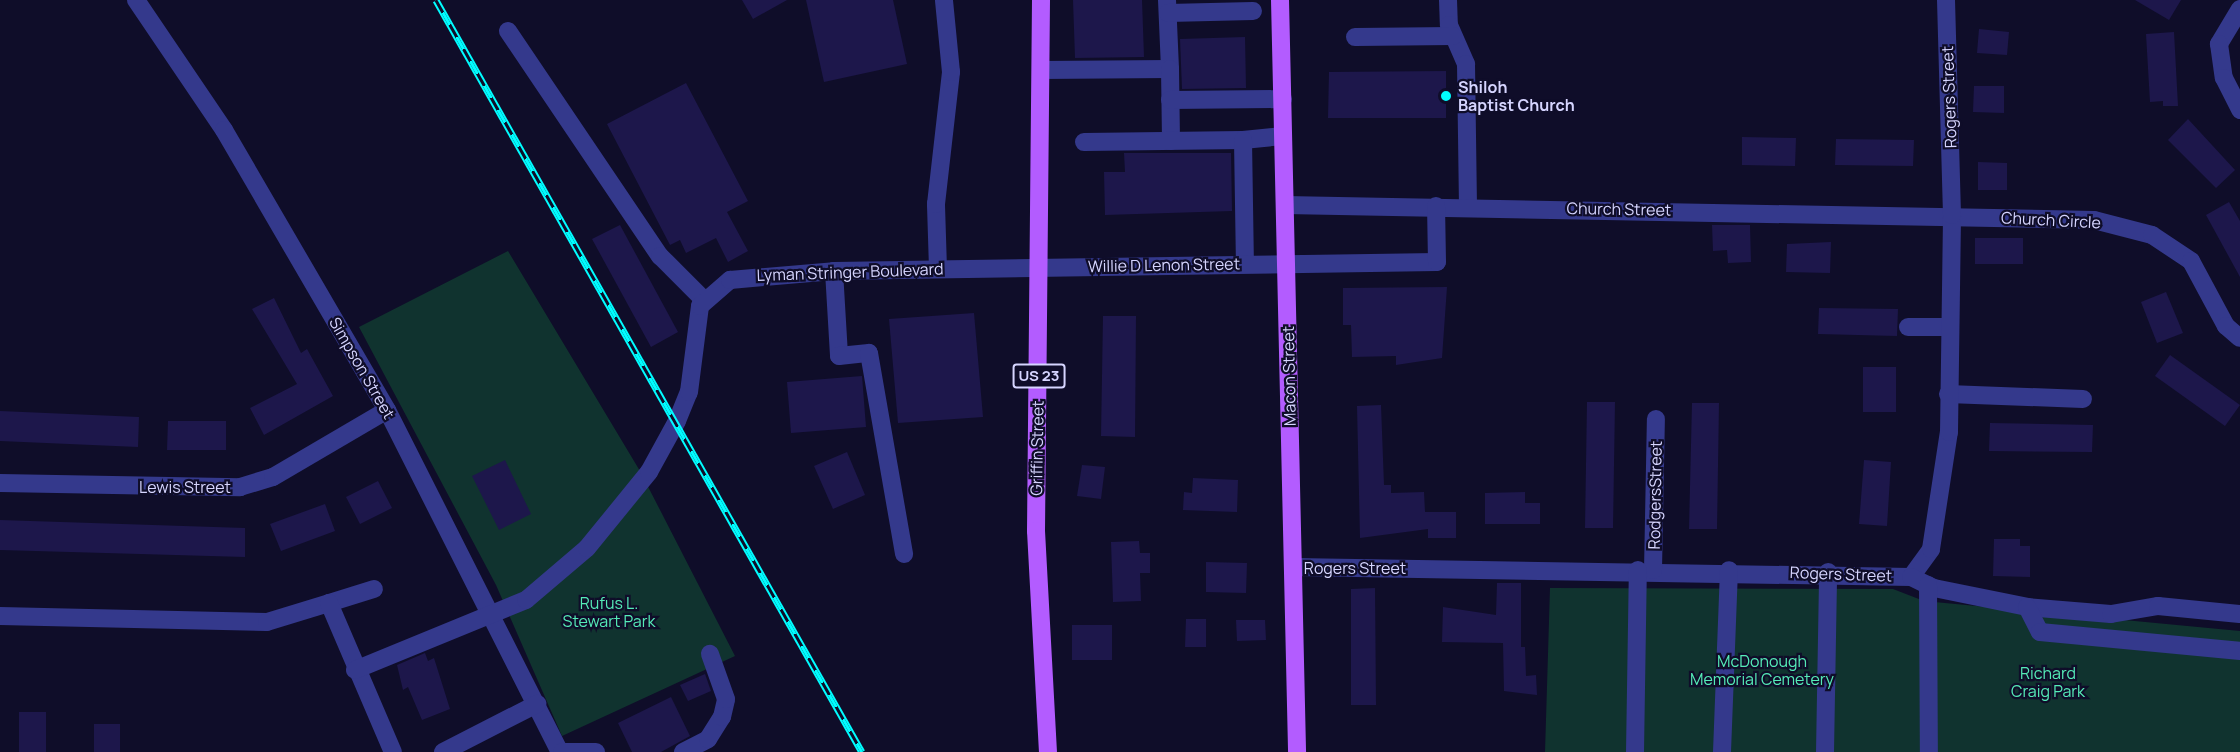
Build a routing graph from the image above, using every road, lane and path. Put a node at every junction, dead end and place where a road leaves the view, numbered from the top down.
1 (136, 0) edge
2 (944, 0) edge
3 (1041, 0) edge
4 (1280, 0) edge
5 (1448, 0) edge
6 (1946, 0) edge
7 (1167, 7) edge
8 (2240, 9) edge
9 (1253, 11) dead end
10 (508, 31) dead end
11 (1453, 36) junction
12 (1355, 37) dead end
13 (1170, 69) junction
14 (1041, 70) junction
15 (1283, 99) junction
16 (1170, 100) junction
17 (2240, 110) edge
18 (1284, 136) junction
19 (1243, 140) junction
20 (1170, 141) junction
21 (1084, 142) dead end
22 (1285, 205) junction
23 (1436, 206) junction
24 (1468, 206) junction
25 (1952, 215) junction
26 (1286, 263) junction
27 (1245, 264) junction
28 (1041, 267) junction
29 (938, 269) junction
30 (834, 271) junction
31 (704, 300) junction
32 (1908, 327) dead end
33 (1950, 327) junction
34 (2240, 338) edge
35 (1948, 394) junction
36 (2083, 399) dead end
37 (387, 410) junction
38 (1656, 419) dead end
39 (0, 483) edge
40 (904, 554) dead end
41 (1294, 567) junction
42 (1646, 570) junction
43 (1729, 570) junction
44 (1828, 572) junction
45 (1911, 577) junction
46 (1928, 585) junction
47 (374, 589) dead end
48 (329, 603) junction
49 (2027, 607) junction
50 (2240, 614) edge
51 (494, 615) junction
52 (0, 616) edge
53 (2240, 651) edge
54 (710, 654) dead end
55 (355, 670) junction
56 (537, 704) junction
57 (393, 752) edge
58 (443, 752) edge
59 (561, 752) edge
60 (596, 752) edge
61 (682, 752) edge
62 (1048, 752) edge
63 (1297, 752) edge
64 (1635, 752) edge
65 (1722, 752) edge
66 (1825, 752) edge
67 (1929, 752) edge

1 - 37 street, Simpson Street
2 - 29 street
3 - 14 main road, Griffin Street / US 23
4 - 15 main road, Macon Street
5 - 11 street
6 - 25 street, Rogers Street
7 - 9 street
7 - 13 street
8 - 17 street
10 - 31 street
11 - 12 street
11 - 24 street
13 - 14 street
13 - 16 street
14 - 28 main road, Griffin Street / US 23
15 - 16 street
15 - 18 main road, Macon Street
16 - 20 street
18 - 19 street
18 - 22 main road, Macon Street
19 - 20 street
19 - 27 street
20 - 21 street
22 - 23 street, Church Street
22 - 26 main road, Macon Street
23 - 24 street, Church Street
23 - 26 street, Willie D Lenon Street
24 - 25 street, Church Street
25 - 33 street, Rogers Street
25 - 34 street, Church Circle
26 - 27 street, Willie D Lenon Street
26 - 41 main road, Macon Street
27 - 28 street, Willie D Lenon Street
28 - 29 street, Lyman Stringer Boulevard
28 - 62 main road, Griffin Street / US 23
29 - 30 street, Lyman Stringer Boulevard
30 - 31 street, Lyman Stringer Boulevard
30 - 40 street
31 - 51 street
32 - 33 street
33 - 35 street, Rogers Street
35 - 36 street
35 - 45 street, Rogers Street
37 - 39 street, Lewis Street
37 - 51 street, Simpson Street
38 - 42 street, RodgersStreet
41 - 42 street, Rogers Street
41 - 63 main road, Macon Street
42 - 43 street, Rogers Street
42 - 64 street, RodgersStreet
43 - 44 street, Rogers Street
43 - 65 street
44 - 45 street, Rogers Street
44 - 66 street
45 - 46 street
46 - 49 street
46 - 67 street
47 - 48 street
48 - 52 street
48 - 55 street
49 - 50 street
49 - 53 street
51 - 55 street
51 - 56 street, Simpson Street
54 - 61 street
55 - 57 street
56 - 58 street
56 - 59 street, Simpson Street
59 - 60 street

